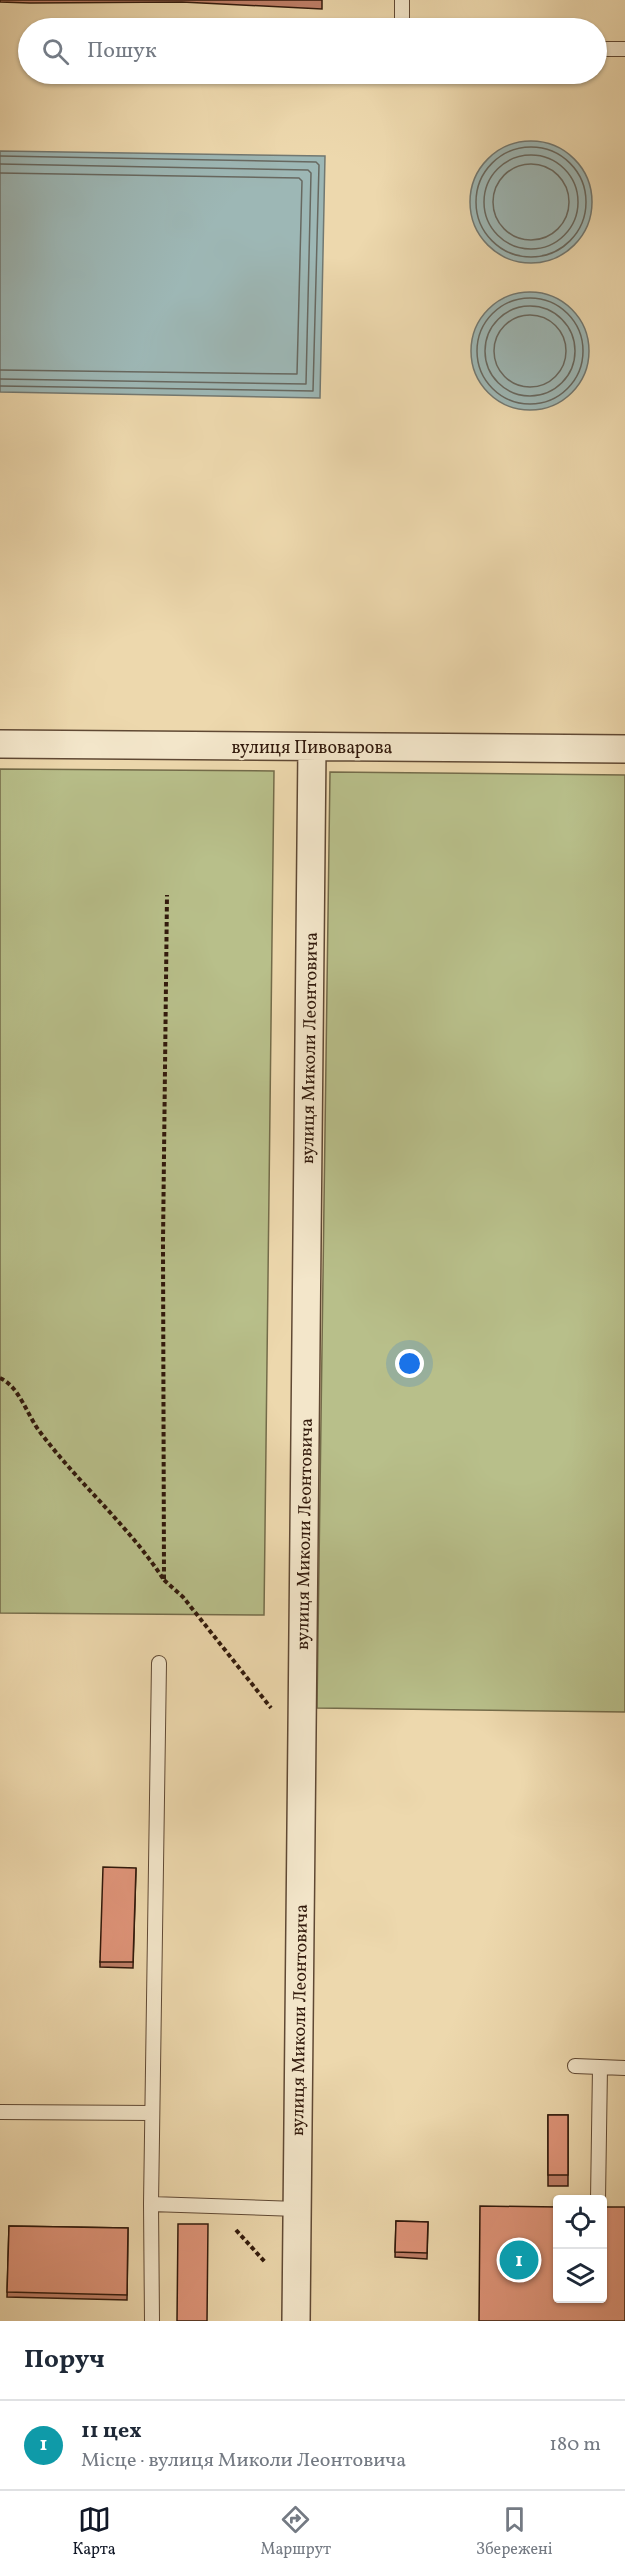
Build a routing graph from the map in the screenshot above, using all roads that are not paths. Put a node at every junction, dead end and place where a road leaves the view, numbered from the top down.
1 (402, 0) edge
2 (402, 18) edge
3 (625, 49) edge
4 (607, 50) edge
5 (0, 744) edge
6 (312, 747) junction
7 (625, 749) edge
8 (159, 1663) dead end
9 (575, 2066) dead end
10 (600, 2067) junction
11 (625, 2068) edge
12 (0, 2112) edge
13 (152, 2113) junction
14 (598, 2195) edge
15 (151, 2204) junction
16 (297, 2209) junction
17 (296, 2308) edge
18 (152, 2321) edge

1 - 2 lane
3 - 4 lane
5 - 6 street, вулиця Пивоварова
6 - 7 street, вулиця Пивоварова
6 - 16 street, вулиця Миколи Леонтовича
8 - 13 lane
9 - 10 lane
10 - 11 lane
10 - 14 lane
12 - 13 lane
13 - 15 lane
15 - 16 lane
15 - 18 lane
16 - 17 street, вулиця Миколи Леонтовича

